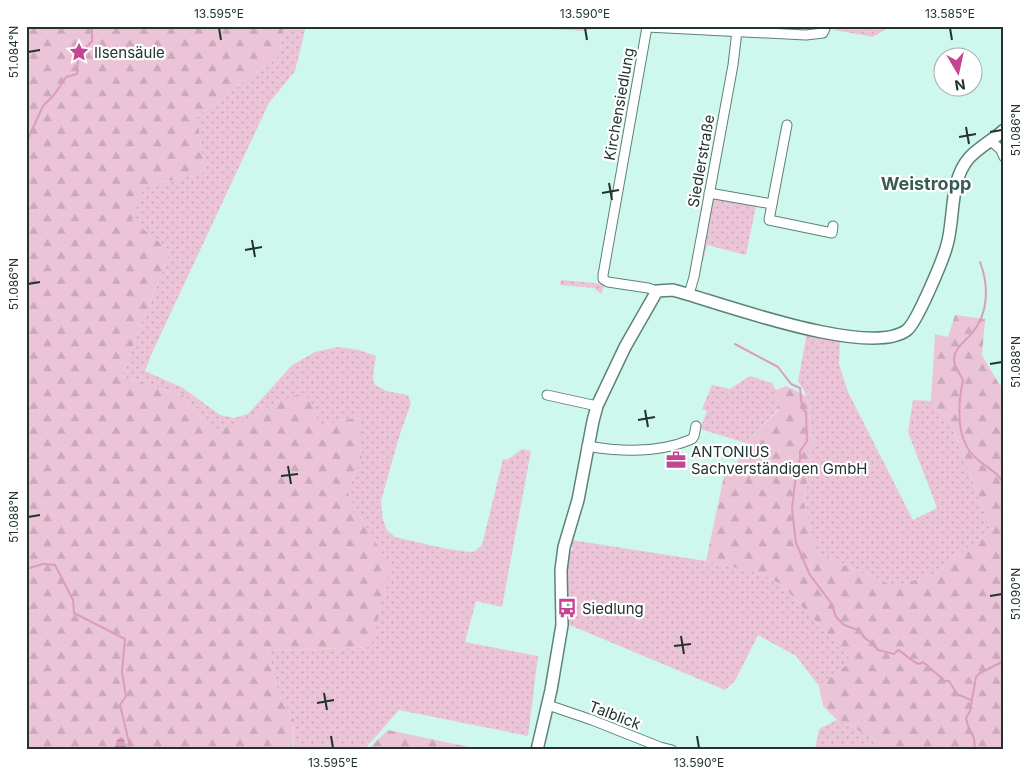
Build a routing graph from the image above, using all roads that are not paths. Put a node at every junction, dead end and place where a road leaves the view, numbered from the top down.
1 (647, 27) edge
2 (825, 29) edge
3 (736, 31) junction
4 (787, 124) dead end
5 (1004, 130) edge
6 (990, 140) junction
7 (1004, 157) edge
8 (710, 193) junction
9 (772, 204) junction
10 (833, 226) dead end
11 (657, 291) junction
12 (688, 294) junction
13 (547, 395) dead end
14 (597, 406) junction
15 (696, 426) dead end
16 (587, 446) junction
17 (548, 705) junction
18 (537, 750) edge
19 (672, 750) edge

1 - 3 street
1 - 11 street, Kirchensiedlung
2 - 3 street
3 - 8 street, Siedlerstraße
4 - 9 street
5 - 6 street
6 - 7 street
6 - 12 street
8 - 9 street
8 - 12 street, Siedlerstraße
9 - 10 street
11 - 12 street
11 - 14 street
13 - 14 street
14 - 16 street
15 - 16 street
16 - 17 street
17 - 18 street
17 - 19 street, Talblick

